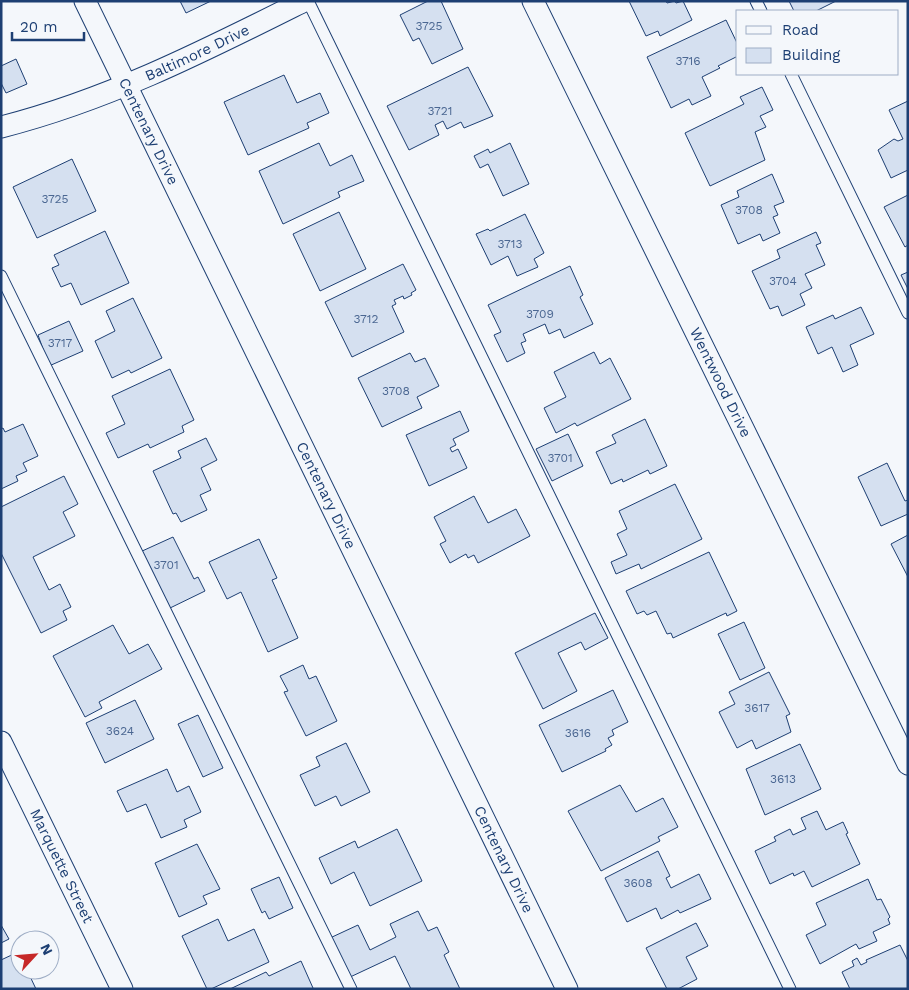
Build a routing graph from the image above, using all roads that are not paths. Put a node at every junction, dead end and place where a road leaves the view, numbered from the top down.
1 (85, 1) edge
2 (306, 1) edge
3 (533, 1) edge
4 (791, 75) edge
5 (126, 86) junction
6 (1, 127) edge
7 (1, 276) edge
8 (908, 313) edge
9 (1, 742) edge
10 (908, 764) edge
11 (122, 989) edge
12 (351, 989) edge
13 (567, 989) edge
14 (790, 989) edge

1 - 5 street, Centenary Drive
2 - 5 street, Baltimore Drive
2 - 14 lane
3 - 10 street, Wentwood Drive
4 - 8 lane
5 - 6 street, Baltimore Drive
5 - 13 street, Centenary Drive
7 - 12 lane
9 - 11 street, Marquette Street

